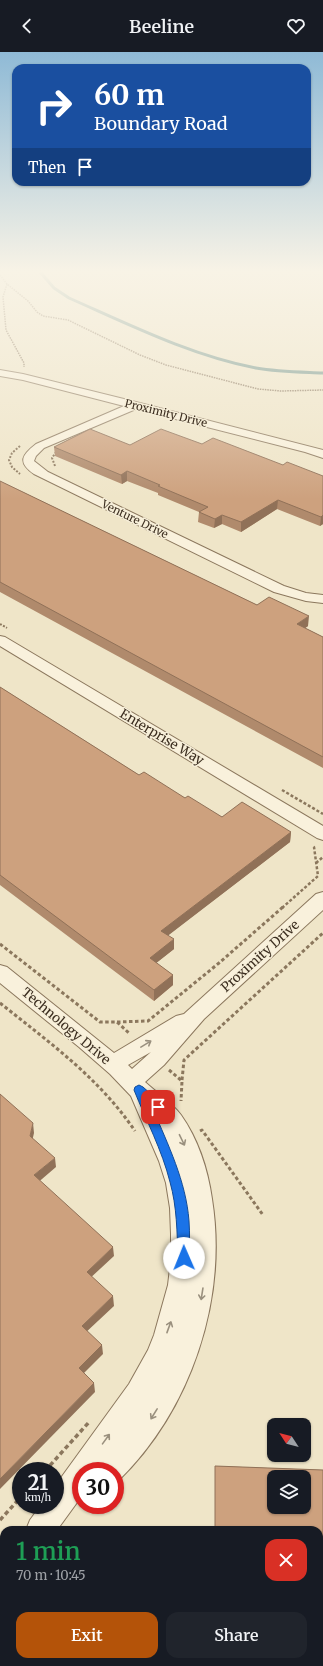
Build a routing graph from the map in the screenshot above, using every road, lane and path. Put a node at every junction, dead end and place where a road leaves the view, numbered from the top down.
1 (16, 348) edge
2 (126, 348) edge
3 (0, 369) edge
4 (0, 373) edge
5 (23, 377) junction
6 (323, 390) edge
7 (118, 401) junction
8 (136, 405) junction
9 (96, 421) junction
10 (25, 443) dead end
11 (59, 447) edge
12 (323, 453) edge
13 (57, 470) dead end
14 (23, 476) dead end
15 (323, 599) edge
16 (0, 640) edge
17 (323, 834) edge
18 (307, 843) dead end
19 (323, 857) edge
20 (316, 863) junction
21 (323, 899) edge
22 (323, 933) edge
23 (0, 944) edge
24 (0, 972) edge
25 (0, 1003) edge
26 (118, 1022) junction
27 (150, 1052) junction
28 (113, 1064) junction
29 (182, 1081) junction
30 (135, 1086) junction
31 (185, 1106) dead end
32 (194, 1131) junction
33 (138, 1136) dead end
34 (264, 1215) dead end
35 (91, 1419) dead end
36 (53, 1462) edge
37 (89, 1462) edge
38 (118, 1462) edge
39 (72, 1487) edge
40 (72, 1503) edge
41 (12, 1507) edge
42 (0, 1520) edge
43 (44, 1526) edge
44 (46, 1526) edge

1 - 5 path
2 - 6 path
3 - 5 street, Proximity Drive
4 - 5 street, Proximity Drive
5 - 7 street, Proximity Drive
7 - 8 street, Proximity Drive
7 - 9 street, Venture Drive
8 - 9 street, Venture Drive
8 - 12 street, Proximity Drive
9 - 15 street, Venture Drive
10 - 14 path
11 - 13 path
16 - 17 street, Enterprise Way
18 - 20 path
19 - 20 path
20 - 26 path
21 - 27 street, Proximity Drive
22 - 29 path
23 - 26 path
24 - 28 street, Technology Drive
25 - 33 path
26 - 27 path
28 -> 27 street, Proximity Drive
27 - 29 path
27 - 30 street, Proximity Drive
28 - 30 street, Technology Drive
29 - 31 path
30 - 32 street, Technology Drive
37 -> 30 street
32 - 34 path
32 -> 38 street, Technology Drive
35 - 36 path
39 - 43 street
40 - 44 street
41 - 42 path

